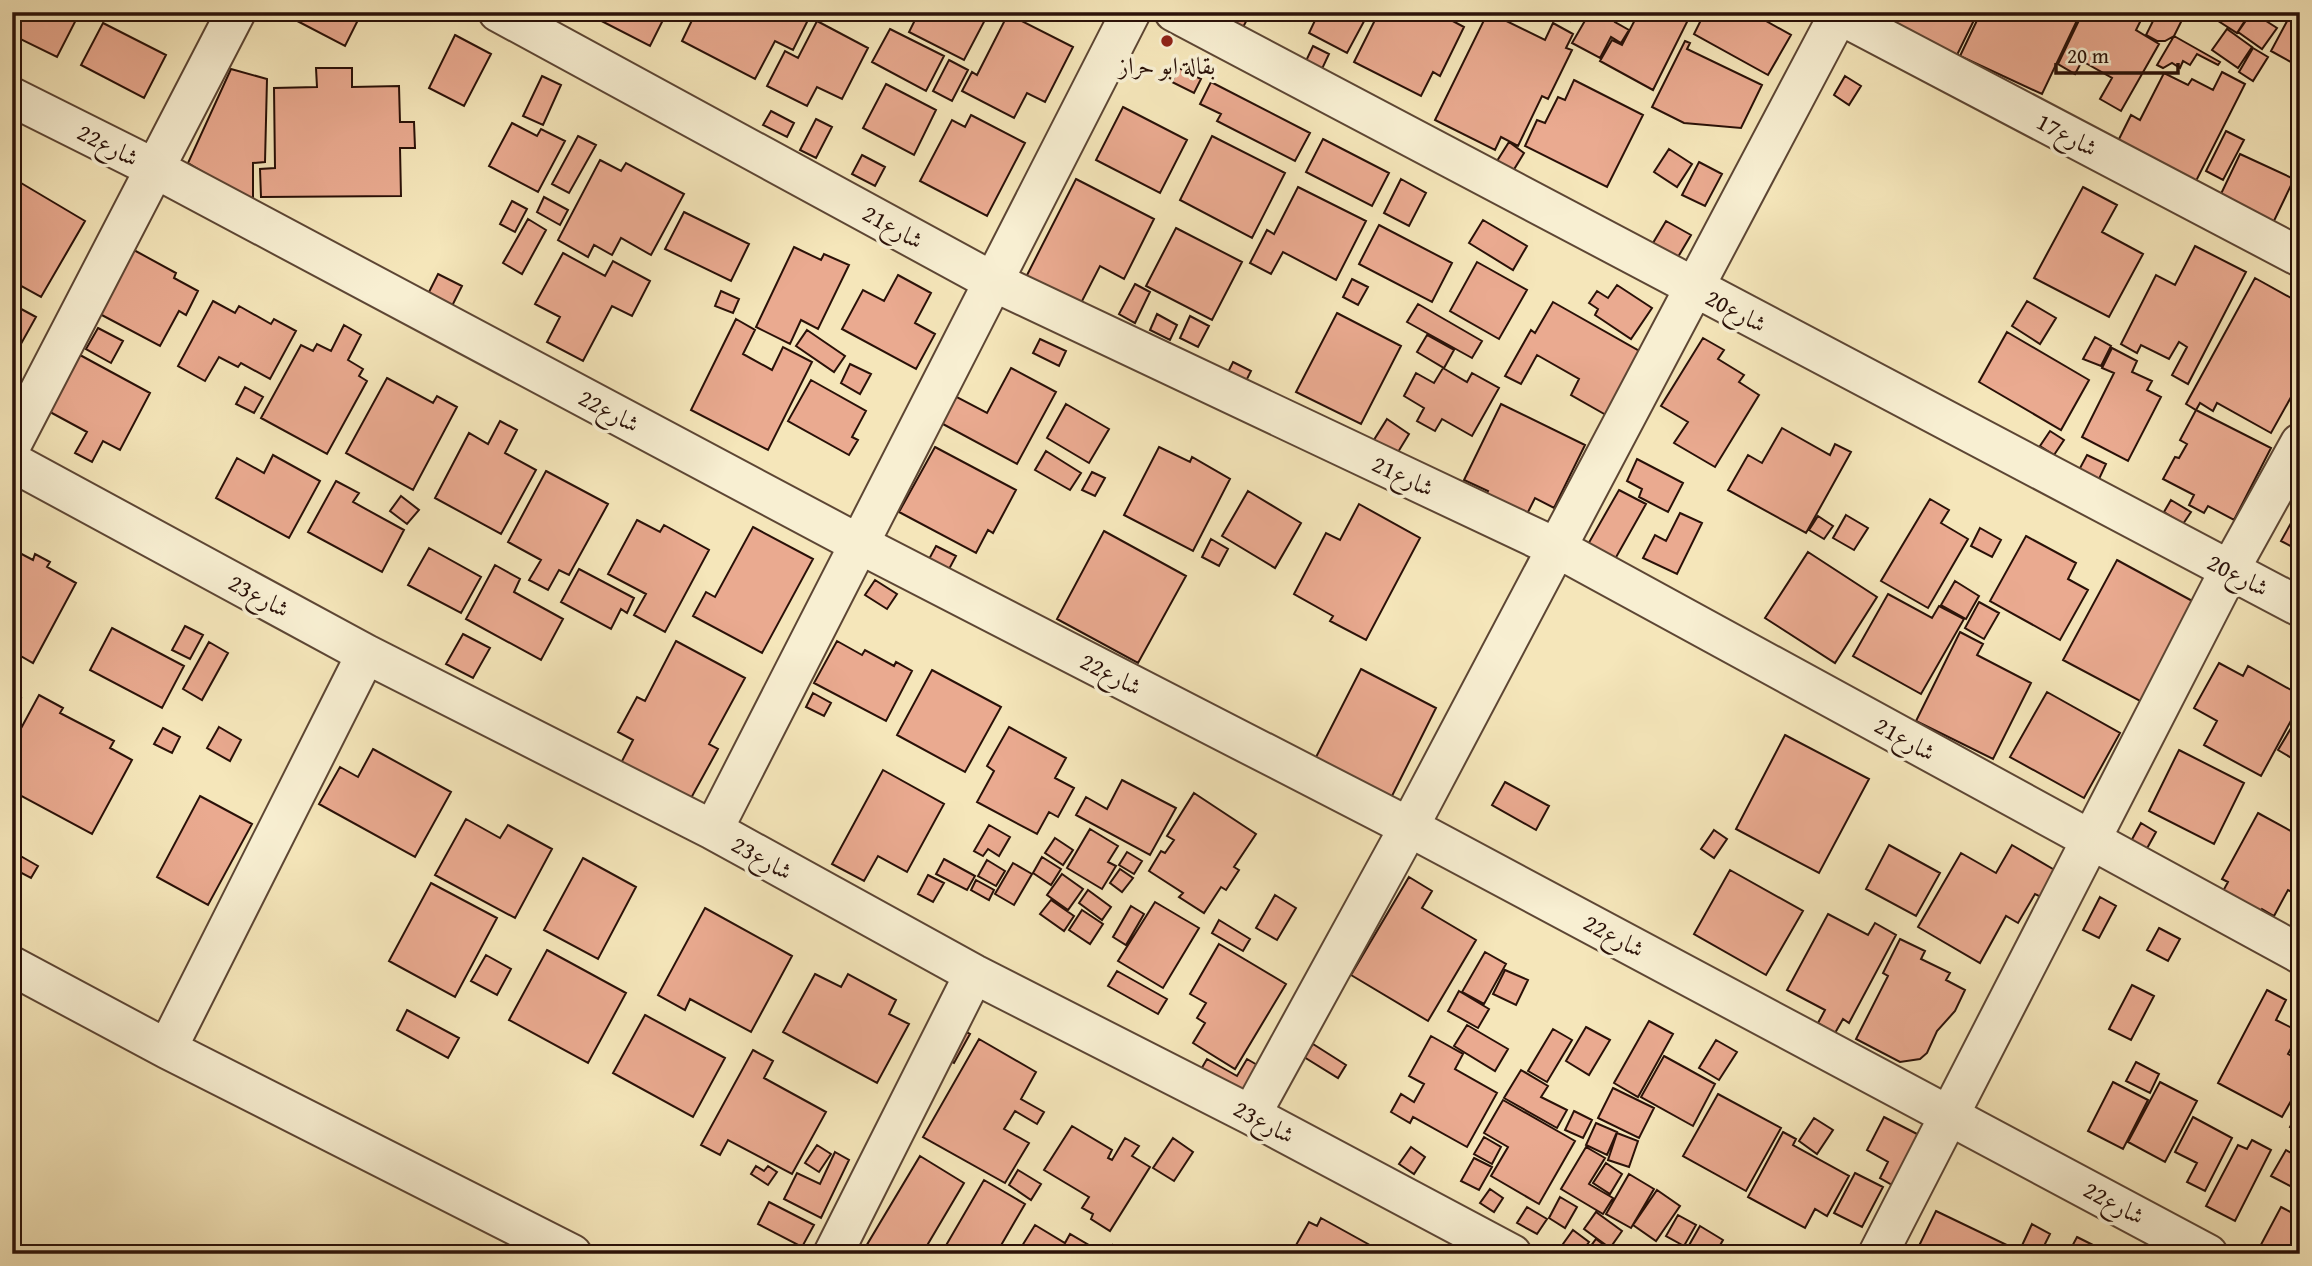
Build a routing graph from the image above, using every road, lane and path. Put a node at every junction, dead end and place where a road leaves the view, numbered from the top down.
1 (236, 12) edge
2 (498, 12) edge
3 (1131, 12) edge
4 (1174, 12) edge
5 (1838, 13) edge
6 (12, 97) edge
7 (154, 169) junction
8 (2300, 257) edge
9 (992, 281) junction
10 (1693, 288) junction
11 (2300, 443) edge
12 (12, 444) edge
13 (12, 462) edge
14 (861, 545) junction
15 (1557, 548) junction
16 (2230, 571) junction
17 (2300, 607) edge
18 (366, 654) junction
19 (1409, 827) junction
20 (713, 830) junction
21 (2091, 841) junction
22 (2300, 954) edge
23 (12, 966) edge
24 (974, 974) junction
25 (167, 1049) junction
26 (1951, 1114) junction
27 (1251, 1115) junction
28 (572, 1254) edge
29 (833, 1254) edge
30 (1512, 1254) edge
31 (1878, 1254) edge
32 (2208, 1254) edge

1 - 7 street
2 - 9 street, شارع21
3 - 9 street
4 - 10 street, شارع20
5 - 8 street, شارع17
5 - 10 street
6 - 7 street, شارع22
7 - 12 street
7 - 14 street, شارع22
9 - 14 street
9 - 15 street, شارع21
10 - 15 street
10 - 16 street, شارع20
11 - 16 street
13 - 18 street, شارع23
14 - 19 street, شارع22
14 - 20 street
15 - 19 street
15 - 21 street, شارع21
16 - 17 street, شارع20
16 - 21 street
18 - 20 street, شارع23
18 - 25 street
19 - 26 street, شارع22
19 - 27 street
20 - 24 street, شارع23
21 - 22 street, شارع21
21 - 26 street
23 - 25 street
24 - 27 street, شارع23
24 - 29 street
25 - 28 street
26 - 31 street
26 - 32 street, شارع22
27 - 30 street, شارع23

